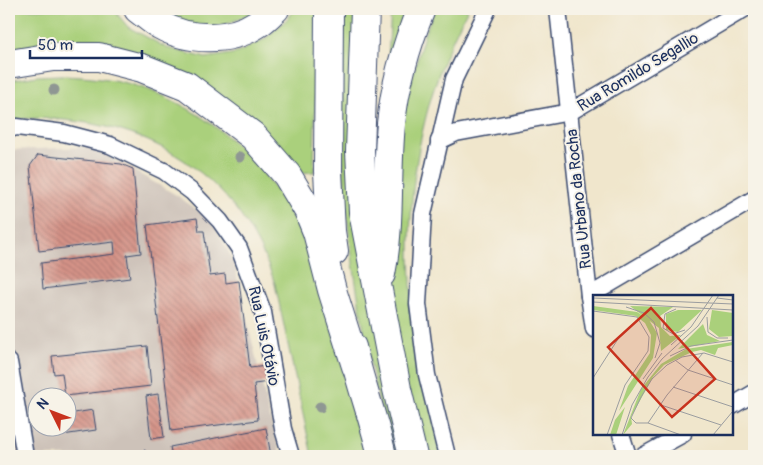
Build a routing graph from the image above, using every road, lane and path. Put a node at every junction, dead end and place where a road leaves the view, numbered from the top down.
1 (138, 9) edge
2 (275, 9) edge
3 (329, 9) edge
4 (365, 9) edge
5 (421, 9) edge
6 (488, 9) edge
7 (558, 9) edge
8 (744, 9) edge
9 (9, 64) edge
10 (570, 112) junction
11 (9, 129) edge
12 (439, 141) junction
13 (754, 199) edge
14 (377, 292) junction
15 (589, 296) junction
16 (593, 322) edge
17 (9, 362) edge
18 (356, 366) junction
19 (754, 393) edge
20 (733, 405) edge
21 (621, 435) edge
22 (681, 435) edge
23 (25, 456) edge
24 (291, 456) edge
25 (382, 456) edge
26 (413, 456) edge
27 (447, 456) edge
28 (628, 456) edge
29 (643, 456) edge

1 - 2 highway
3 - 18 highway
4 - 14 highway
5 - 14 highway
6 - 12 street
7 - 10 street, Rua Urbano da Rocha
8 - 10 street, Rua Romildo Segallio
9 - 18 highway
10 - 12 street, Rua Romildo Segallio
10 - 15 street, Rua Urbano da Rocha
11 - 24 street, Rua Luis Otávio
12 - 27 street
13 - 15 street
14 - 26 highway
15 - 16 street, Rua Urbano da Rocha
17 - 23 street
18 - 25 highway
19 - 20 street
21 - 28 street
22 - 29 street

